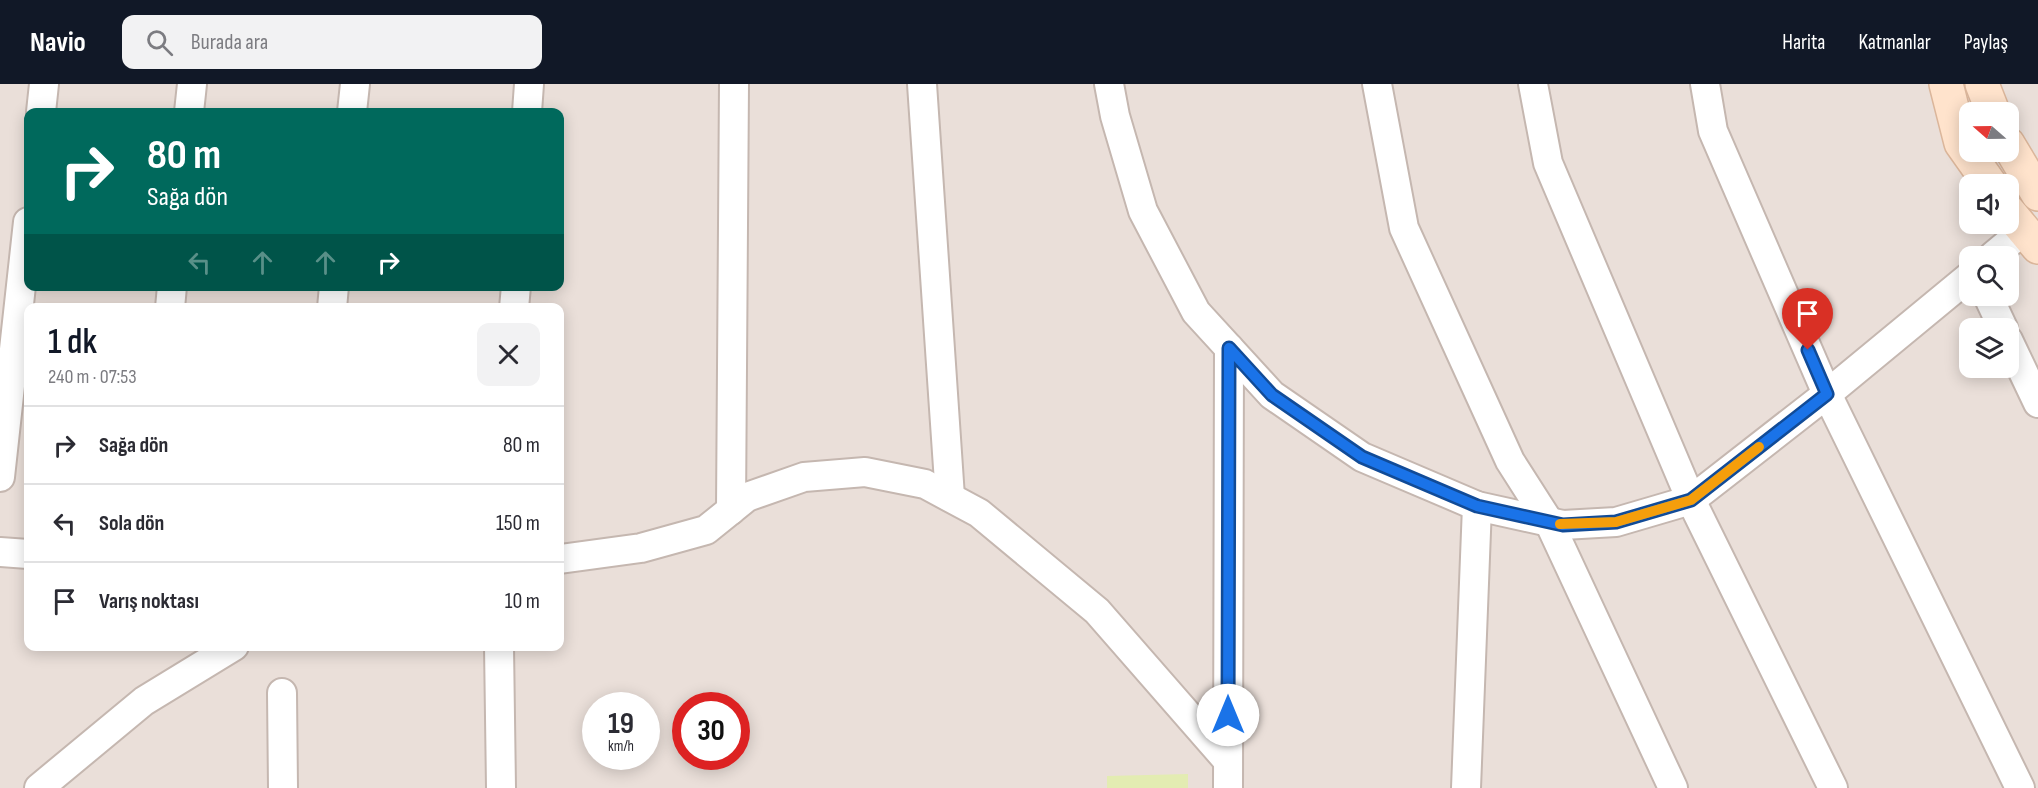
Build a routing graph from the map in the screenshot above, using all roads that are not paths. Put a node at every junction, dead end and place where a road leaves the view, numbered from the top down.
1 (44, 84) edge
2 (192, 84) edge
3 (355, 84) edge
4 (529, 84) edge
5 (734, 84) edge
6 (922, 84) edge
7 (1109, 84) edge
8 (1377, 84) edge
9 (1533, 84) edge
10 (1705, 84) edge
11 (1946, 84) edge
12 (1982, 84) edge
13 (1989, 102) edge
14 (41, 108) edge
15 (189, 108) edge
16 (352, 108) edge
17 (527, 108) edge
18 (2019, 162) edge
19 (1983, 174) edge
20 (2038, 194) edge
21 (2027, 227) edge
22 (2005, 246) edge
23 (24, 258) edge
24 (1959, 285) edge
25 (1229, 348) junction
26 (2019, 363) edge
27 (1827, 394) junction
28 (2038, 403) edge
29 (0, 477) edge
30 (950, 497) junction
31 (1691, 500) junction
32 (1477, 506) junction
33 (731, 510) junction
34 (1549, 522) junction
35 (0, 552) edge
36 (24, 554) edge
37 (564, 558) edge
38 (226, 651) edge
39 (499, 651) edge
40 (282, 693) dead end
41 (1228, 775) edge
42 (39, 788) edge
43 (283, 788) edge
44 (501, 788) edge
45 (1466, 788) edge
46 (1673, 788) edge
47 (1833, 788) edge
48 (2020, 788) edge

1 - 14 street
2 - 15 street
3 - 16 street
4 - 17 street
5 - 33 street
6 - 30 street
7 - 25 street
8 - 34 street
9 - 31 street
10 - 27 street
11 - 19 street
12 - 13 street
18 - 20 street
21 - 22 street
23 - 29 street
24 - 27 street
25 - 32 street
25 - 41 street
26 - 28 street
27 - 31 street
27 - 48 street
30 - 33 street
30 - 41 street
31 - 34 street
31 - 47 street
32 - 34 street
32 - 45 street
33 - 37 street
34 - 46 street
35 - 36 street
38 - 42 street
39 - 44 street
40 - 43 street

